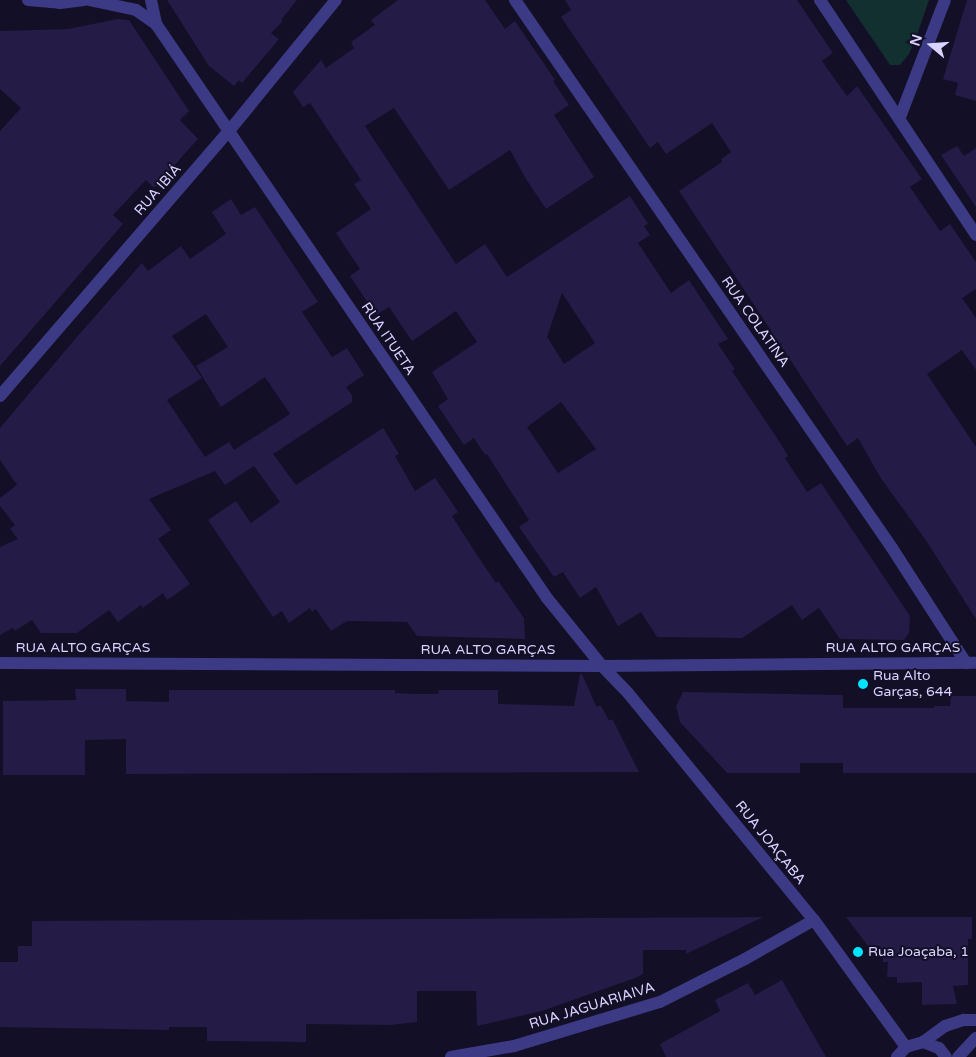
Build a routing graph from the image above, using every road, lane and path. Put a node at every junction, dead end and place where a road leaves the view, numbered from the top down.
1 (28, 0) edge
2 (84, 0) edge
3 (89, 0) edge
4 (150, 0) edge
5 (336, 0) edge
6 (515, 0) edge
7 (820, 0) edge
8 (945, 0) edge
9 (156, 24) junction
10 (900, 117) junction
11 (229, 131) junction
12 (976, 235) edge
13 (0, 396) edge
14 (0, 663) edge
15 (971, 663) edge
16 (602, 666) junction
17 (814, 920) junction
18 (976, 1020) edge
19 (976, 1038) edge
20 (922, 1042) junction
21 (906, 1047) junction
22 (452, 1057) edge
23 (897, 1057) edge
24 (946, 1057) edge
25 (958, 1057) edge

1 - 2 street
3 - 9 street, RUA ITUETA
4 - 9 street, RUA ITUETA
5 - 11 street, RUA IBIÁ
6 - 15 street, RUA COLATINA
7 - 10 street
8 - 10 street
9 - 11 street, RUA ITUETA
10 - 12 street
11 - 13 street, RUA IBIÁ
11 - 16 street, RUA ITUETA
14 - 16 street, RUA ALTO GARÇAS
15 - 16 street, RUA ALTO GARÇAS
16 - 17 street, RUA JOAÇABA
17 - 21 street, RUA JOAÇABA
17 - 22 street, RUA JAGUARIAIVA
18 - 20 street
19 - 25 street
20 - 21 street
20 - 24 street
21 - 23 street

